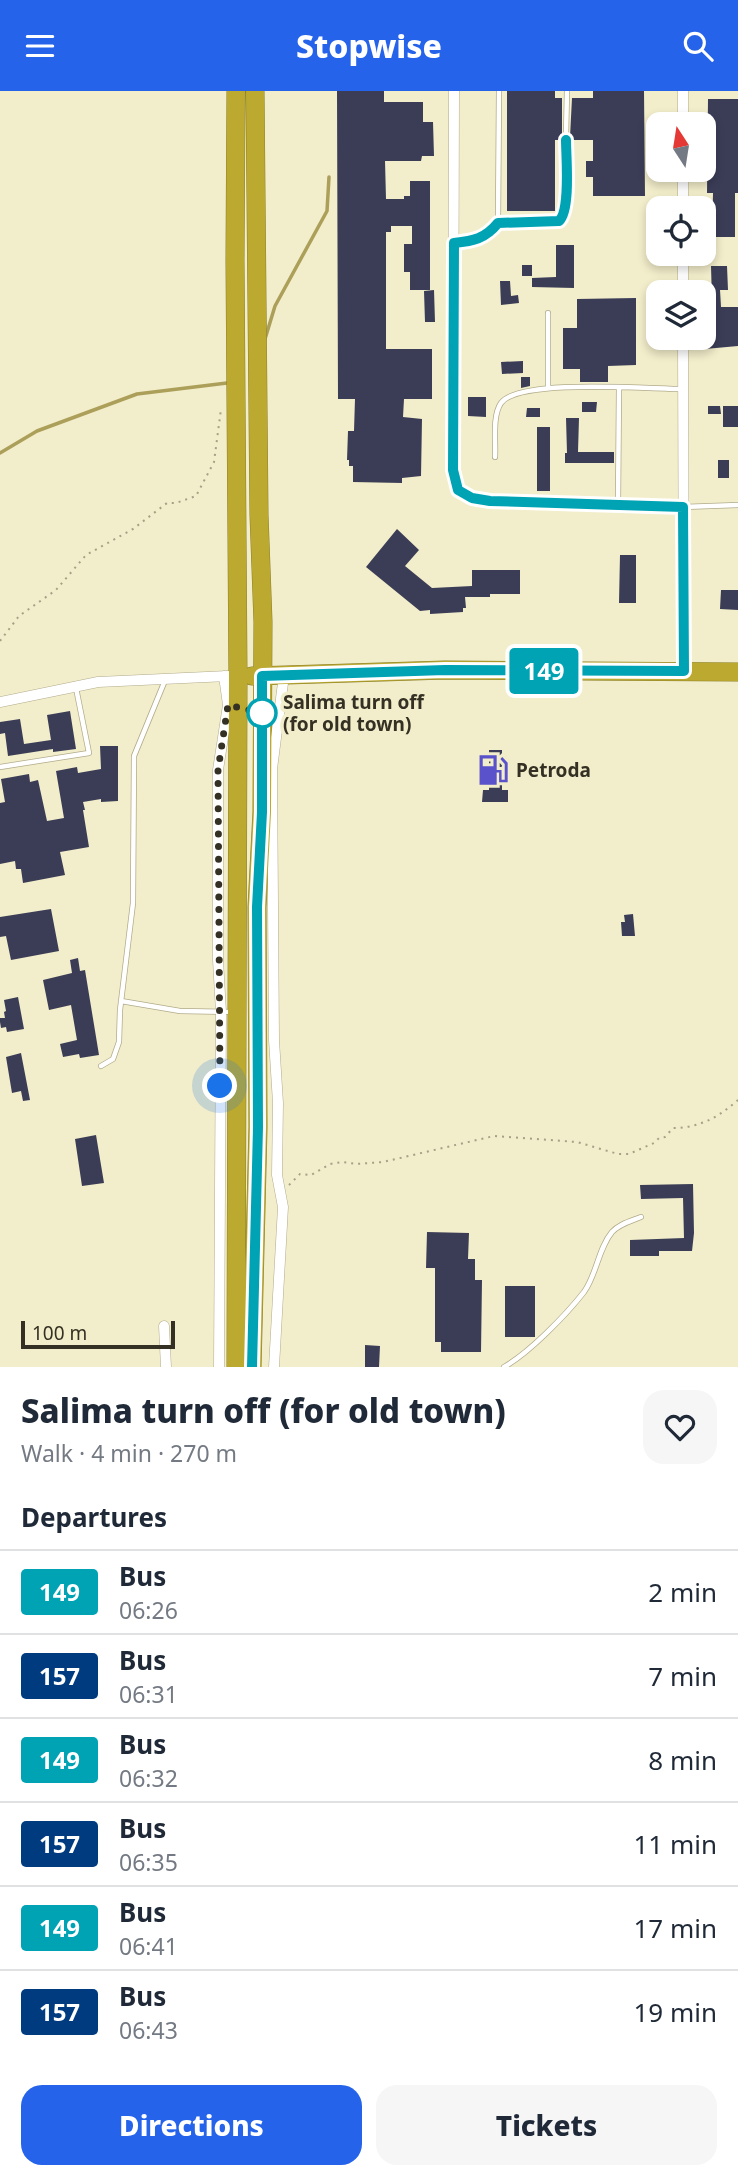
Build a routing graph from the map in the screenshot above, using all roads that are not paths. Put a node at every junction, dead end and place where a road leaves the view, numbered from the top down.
1 (236, 91) edge
2 (255, 91) edge
3 (454, 91) edge
4 (499, 91) edge
5 (567, 91) edge
6 (683, 91) edge
7 (683, 112) edge
8 (498, 223) junction
9 (454, 243) junction
10 (548, 313) dead end
11 (683, 350) edge
12 (548, 387) junction
13 (619, 388) junction
14 (683, 389) junction
15 (495, 457) dead end
16 (618, 505) junction
17 (738, 505) edge
18 (683, 507) junction
19 (684, 671) junction
20 (738, 672) edge
21 (284, 675) junction
22 (231, 676) junction
23 (262, 676) junction
24 (166, 677) junction
25 (76, 687) junction
26 (0, 702) edge
27 (0, 767) edge
28 (121, 1001) junction
29 (229, 1012) junction
30 (101, 1066) dead end
31 (641, 1217) dead end
32 (164, 1326) dead end
33 (166, 1367) edge
34 (219, 1367) edge
35 (236, 1367) edge
36 (252, 1367) edge
37 (274, 1367) edge
38 (505, 1367) edge

1 - 22 highway
2 - 23 highway
3 - 9 street
4 - 8 lane
5 - 8 lane
6 - 7 street
8 - 9 lane
9 - 16 street
10 - 12 lane
11 - 14 street
12 - 13 lane
12 - 15 lane
13 - 14 lane
13 - 16 lane
14 - 18 street
16 - 18 street
17 - 18 lane
18 - 19 street
19 - 20 highway
19 - 21 highway
21 - 23 highway
21 - 37 street
22 - 23 highway
22 - 24 street
22 - 29 highway
23 - 36 highway
24 - 25 street
24 - 28 lane
25 - 26 street
25 - 27 lane
28 - 29 lane
28 - 30 lane
29 - 34 street
29 - 35 highway
31 - 38 lane
32 - 33 street

